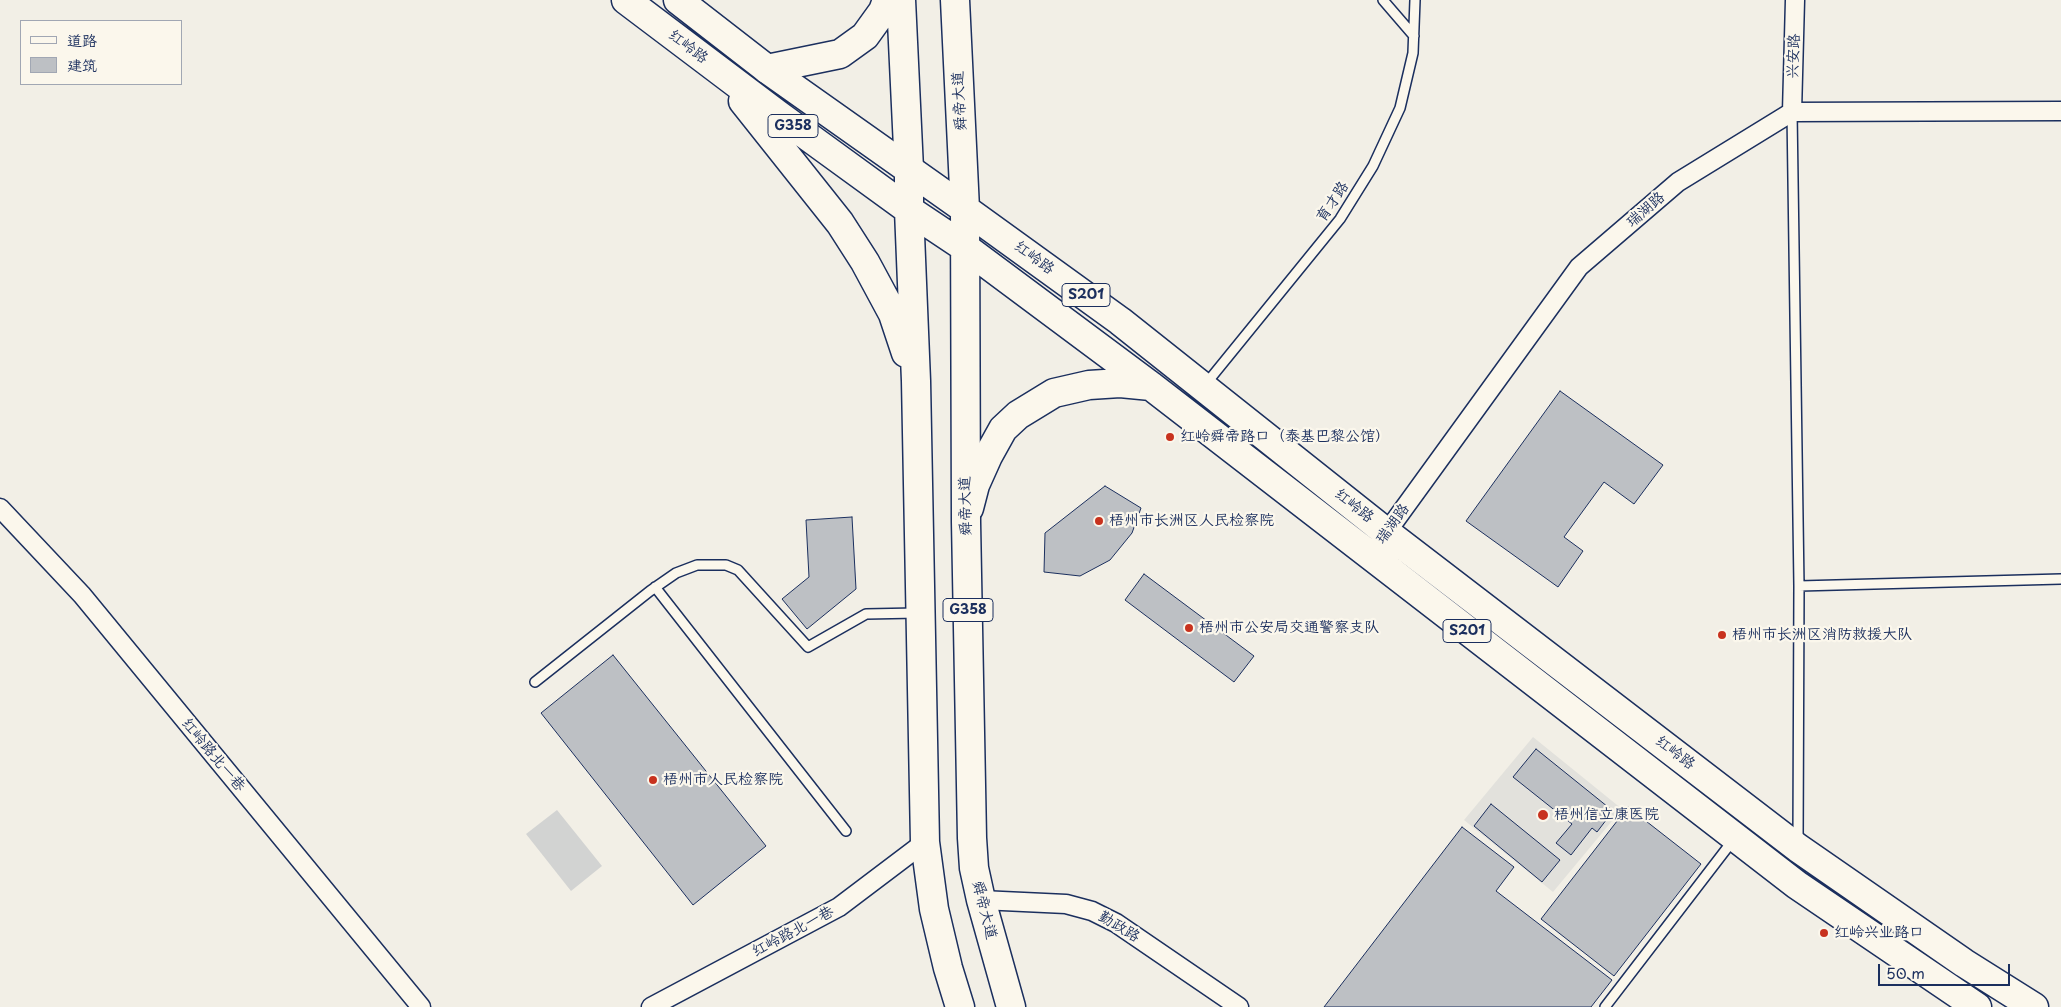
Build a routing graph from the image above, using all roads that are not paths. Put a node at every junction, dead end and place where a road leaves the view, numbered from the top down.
1 (626, 0) edge
2 (678, 0) edge
3 (887, 0) edge
4 (901, 0) edge
5 (955, 0) edge
6 (1383, 0) edge
7 (1414, 0) edge
8 (1795, 0) edge
9 (1414, 36) junction
10 (717, 69) junction
11 (767, 69) junction
12 (2061, 111) edge
13 (1792, 112) junction
14 (909, 169) junction
15 (965, 209) junction
16 (908, 210) junction
17 (964, 246) junction
18 (916, 381) junction
19 (1151, 386) junction
20 (1203, 387) junction
21 (0, 508) edge
22 (966, 522) junction
23 (1387, 533) junction
24 (1369, 557) junction
25 (2061, 579) edge
26 (1799, 586) junction
27 (655, 587) junction
28 (920, 613) junction
29 (535, 682) dead end
30 (846, 831) dead end
31 (1736, 837) junction
32 (925, 842) junction
33 (1798, 848) junction
34 (981, 900) junction
35 (420, 1007) edge
36 (651, 1007) edge
37 (960, 1007) edge
38 (1011, 1007) edge
39 (1239, 1007) edge
40 (1605, 1007) edge
41 (1977, 1007) edge
42 (2034, 1007) edge

1 - 10 main road, 红岭路 / G358
2 - 11 main road, 红岭路 / G358
3 - 11 main road
4 - 14 main road
5 - 15 main road, 舜帝大道
6 - 9 lane
7 - 9 lane, 育才路
8 - 13 street, 兴安路
9 - 20 lane, 育才路
10 - 16 main road, 红岭路 / G358
10 - 18 main road
11 - 14 main road, 红岭路 / G358
12 - 13 street
13 - 23 street, 瑞湖路
13 - 26 lane
14 - 15 main road, 红岭路 / G358
14 - 16 main road
15 - 17 main road, 舜帝大道 / G358
15 - 20 main road, 红岭路 / S201
16 - 17 main road, 红岭路 / G358
16 - 18 main road
17 - 19 main road, 红岭路 / S201
17 - 22 main road, 舜帝大道 / G358
18 - 28 main road
19 - 22 main road
19 - 24 main road, 红岭路 / S201
20 - 23 main road, 红岭路 / S201
21 - 35 street, 红岭路北一巷
22 - 34 main road, 舜帝大道 / G358
23 - 24 street, 瑞湖路
23 - 33 main road, 红岭路 / S201
24 - 31 main road, 红岭路 / S201
25 - 26 lane
26 - 33 lane
27 - 28 lane
27 - 29 lane
27 - 30 lane
28 - 32 main road
31 - 40 lane
31 - 41 main road, 红岭路 / S201
32 - 36 street, 红岭路北一巷
32 - 37 main road
33 - 42 main road, 红岭路 / S201
34 - 38 main road, 舜帝大道 / G358
34 - 39 street, 勤政路

